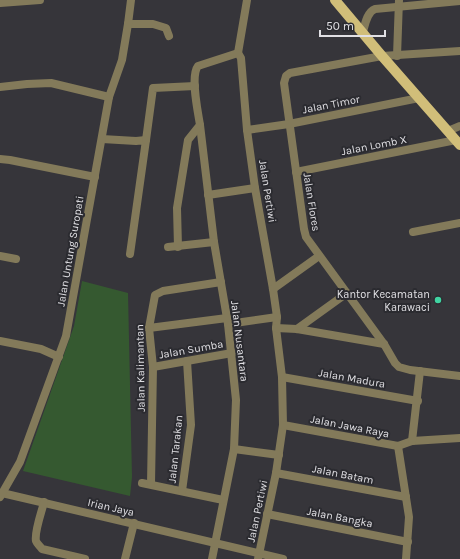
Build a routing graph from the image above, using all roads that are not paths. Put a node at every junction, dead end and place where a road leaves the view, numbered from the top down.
1 (40, 0) edge
2 (131, 0) edge
3 (247, 0) edge
4 (335, 0) edge
5 (460, 1) edge
6 (0, 3) edge
7 (398, 3) edge
8 (128, 24) junction
9 (363, 32) junction
10 (170, 36) dead end
11 (460, 51) edge
12 (238, 53) junction
13 (382, 56) junction
14 (397, 56) junction
15 (195, 86) junction
16 (0, 87) edge
17 (109, 97) junction
18 (419, 98) junction
19 (289, 124) junction
20 (200, 125) junction
21 (460, 126) edge
22 (247, 130) junction
23 (448, 131) junction
24 (102, 139) junction
25 (146, 140) junction
26 (458, 142) edge
27 (0, 159) edge
28 (296, 172) junction
29 (95, 177) junction
30 (255, 188) junction
31 (208, 195) junction
32 (460, 223) edge
33 (413, 232) dead end
34 (214, 242) junction
35 (168, 247) dead end
36 (178, 247) junction
37 (130, 254) dead end
38 (0, 256) edge
39 (319, 256) junction
40 (16, 259) dead end
41 (221, 282) junction
42 (274, 289) junction
43 (347, 293) junction
44 (277, 317) junction
45 (228, 321) junction
46 (149, 328) junction
47 (276, 328) junction
48 (297, 329) junction
49 (0, 341) edge
50 (384, 344) junction
51 (232, 352) junction
52 (59, 357) junction
53 (187, 361) junction
54 (153, 367) junction
55 (420, 371) junction
56 (460, 376) edge
57 (282, 377) junction
58 (418, 401) junction
59 (283, 425) junction
60 (460, 436) edge
61 (412, 441) junction
62 (398, 446) junction
63 (234, 449) junction
64 (278, 455) junction
65 (276, 473) junction
66 (142, 483) dead end
67 (151, 484) junction
68 (182, 491) junction
69 (1, 495) edge
70 (406, 497) junction
71 (223, 500) junction
72 (44, 502) junction
73 (267, 514) junction
74 (134, 523) junction
75 (408, 542) junction
76 (215, 543) junction
77 (62, 556) edge
78 (258, 557) edge
79 (85, 559) edge
80 (125, 559) edge
81 (212, 559) edge
82 (283, 559) edge
83 (406, 559) edge

1 - 6 street
2 - 8 street, Jalan Untung Suropati
3 - 12 street
4 - 9 main road
5 - 7 street
7 - 9 street
7 - 14 street
8 - 10 street
8 - 17 street, Jalan Untung Suropati
9 - 13 main road
11 - 14 street
12 - 15 street
12 - 22 street, Jalan Pertiwi
13 - 14 street
13 - 18 main road
13 - 19 street, Jalan Flores
15 - 20 street
15 - 25 street
16 - 17 street
17 - 24 street, Jalan Untung Suropati
18 - 19 street, Jalan Timor
18 - 23 main road
19 - 22 street, Jalan Timor
19 - 28 street, Jalan Flores
20 - 31 street, Jalan Nusantara
20 - 36 street
21 - 23 street
22 - 30 street, Jalan Pertiwi
23 - 26 main road
24 - 25 street
24 - 29 street, Jalan Untung Suropati
25 - 37 street
26 - 28 street, Jalan Lomb X
27 - 29 street
28 - 39 street, Jalan Flores
29 - 52 street, Jalan Untung Suropati
30 - 31 street
30 - 42 street, Jalan Pertiwi
31 - 34 street, Jalan Nusantara
32 - 33 street
34 - 36 street
34 - 41 street, Jalan Nusantara
35 - 36 street
38 - 40 street
39 - 42 street
39 - 43 street, Jalan Flores
41 - 45 street, Jalan Nusantara
41 - 46 street, Jalan Kalimantan
42 - 44 street, Jalan Pertiwi
43 - 48 street
43 - 50 street, Jalan Flores
44 - 45 street
44 - 47 street, Jalan Pertiwi
45 - 46 street
45 - 51 street, Jalan Nusantara
46 - 54 street, Jalan Kalimantan
47 - 48 street
47 - 57 street, Jalan Pertiwi
48 - 50 street
49 - 52 street
50 - 55 street, Jalan Flores
51 - 53 street, Jalan Sumba
51 - 63 street, Jalan Nusantara
52 - 69 street, Jalan Untung Suropati
53 - 54 street, Jalan Sumba
53 - 68 street, Jalan Tarakan
54 - 67 street, Jalan Kalimantan
55 - 56 street, Jalan Flores
55 - 58 street
57 - 58 street, Jalan Madura
57 - 59 street, Jalan Pertiwi
58 - 61 street
59 - 62 street, Jalan Jawa Raya
59 - 64 street, Jalan Pertiwi
60 - 61 street, Jalan Jawa Raya
61 - 62 street, Jalan Jawa Raya
62 - 70 street
63 - 64 street
63 - 71 street, Jalan Nusantara
64 - 65 street, Jalan Pertiwi
65 - 70 street, Jalan Batam
65 - 73 street, Jalan Pertiwi
66 - 67 street
67 - 68 street
68 - 71 street
69 - 72 street, Irian Jaya
70 - 75 street
71 - 76 street, Jalan Nusantara
72 - 74 street, Irian Jaya
72 - 77 street
73 - 75 street, Jalan Bangka
73 - 78 street, Jalan Pertiwi
74 - 76 street, Irian Jaya
74 - 80 street
75 - 83 street
76 - 78 street, Irian Jaya
76 - 81 street, Jalan Nusantara
77 - 79 street
78 - 82 street, Irian Jaya

